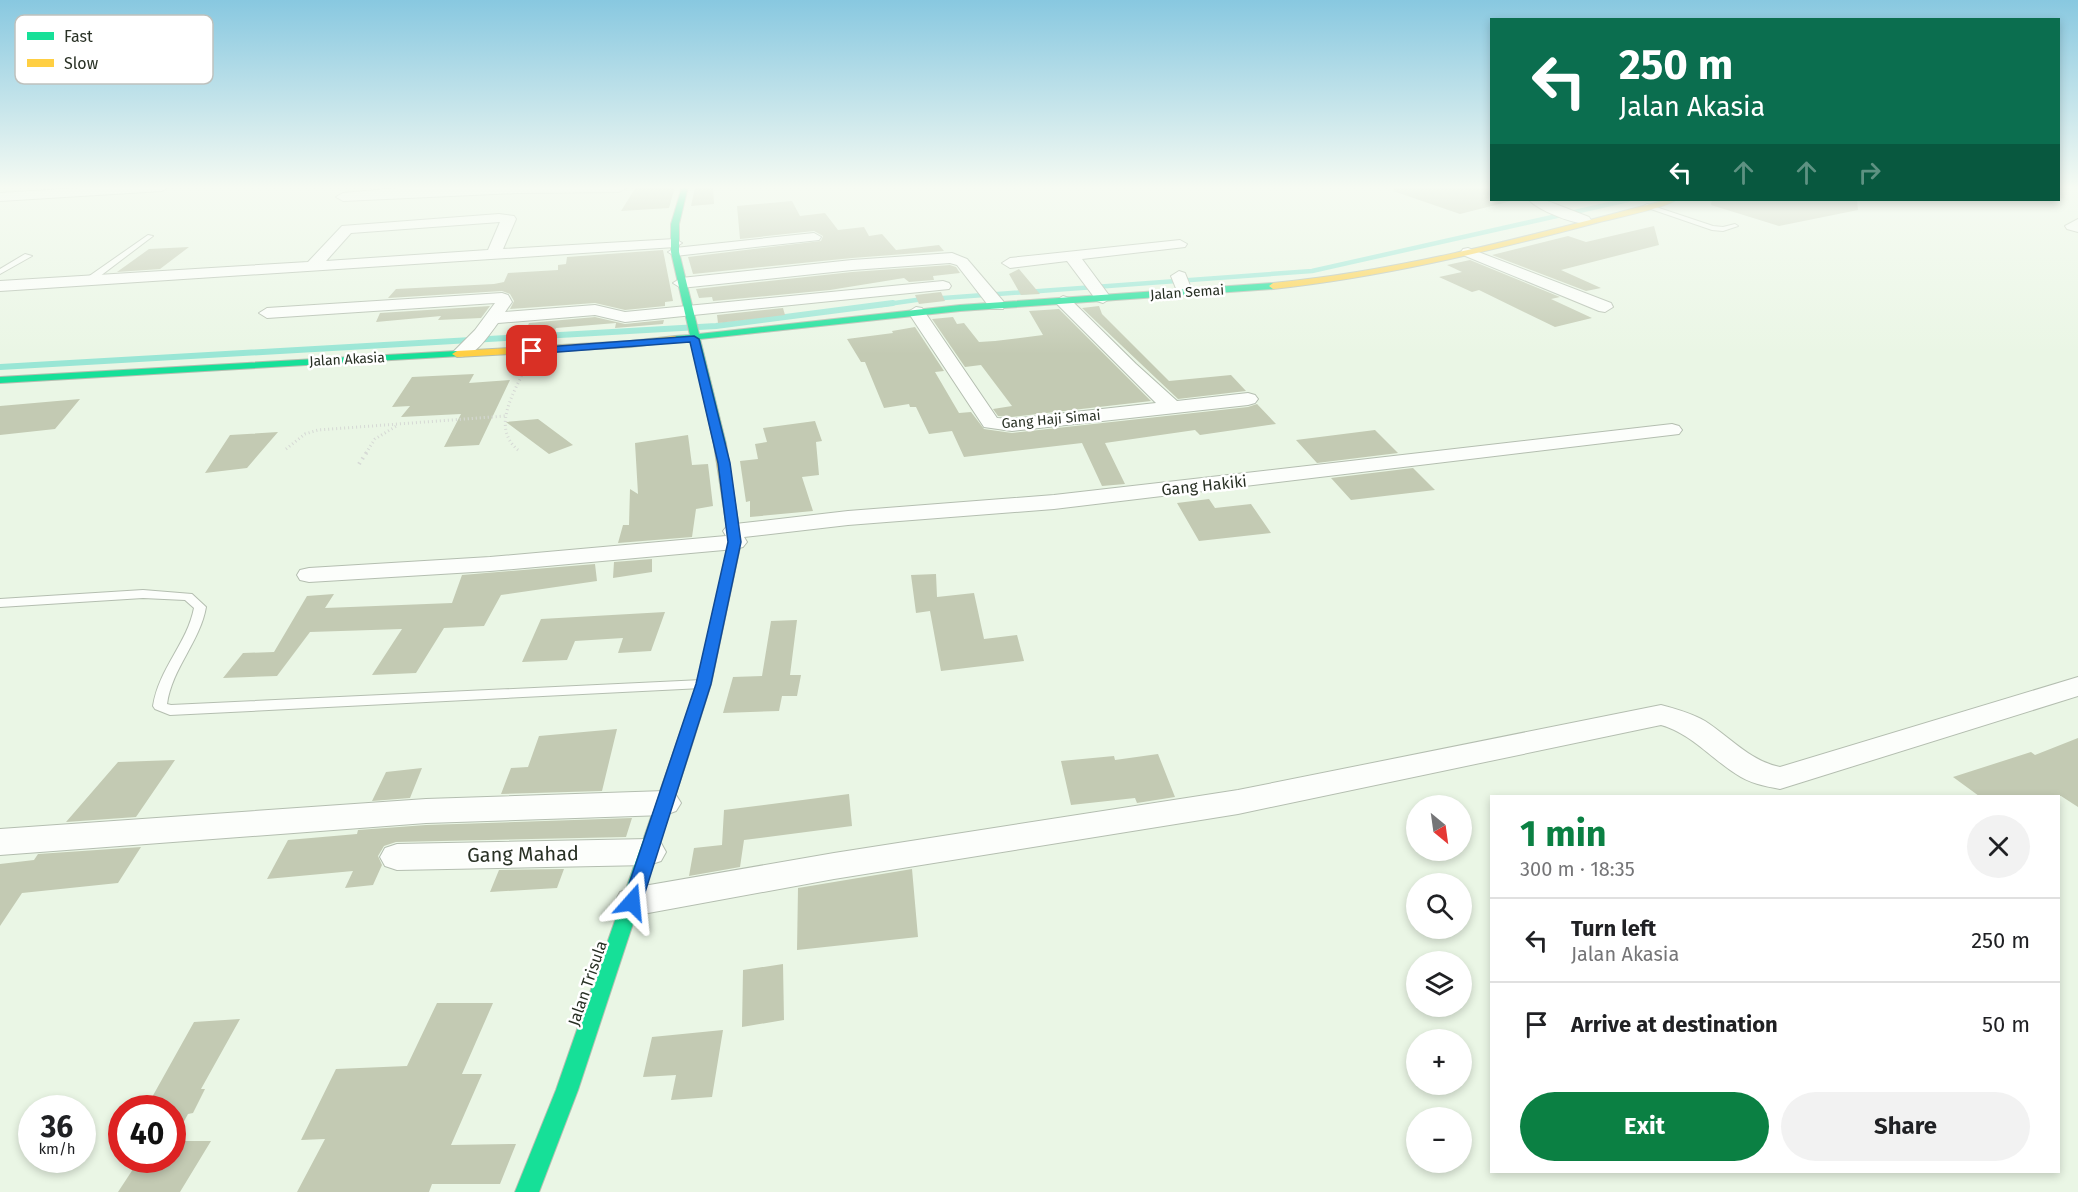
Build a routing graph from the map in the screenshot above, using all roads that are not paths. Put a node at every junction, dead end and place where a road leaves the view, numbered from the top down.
1 (141, 243) edge
2 (333, 243) edge
3 (499, 243) edge
4 (675, 243) edge
5 (743, 243) edge
6 (1503, 243) edge
7 (1180, 244) dead end
8 (675, 248) junction
9 (1468, 252) junction
10 (493, 255) junction
11 (28, 256) dead end
12 (1072, 257) junction
13 (1010, 263) dead end
14 (312, 267) junction
15 (0, 272) edge
16 (88, 281) junction
17 (681, 283) junction
18 (943, 285) dead end
19 (0, 286) edge
20 (1097, 289) junction
21 (991, 298) junction
22 (1063, 301) junction
23 (1605, 307) dead end
24 (916, 312) junction
25 (267, 314) dead end
26 (492, 318) junction
27 (692, 328) junction
28 (461, 353) junction
29 (0, 380) edge
30 (1248, 399) dead end
31 (1172, 407) junction
32 (1672, 430) dead end
33 (735, 536) junction
34 (309, 575) dead end
35 (0, 603) edge
36 (704, 684) junction
37 (2078, 686) edge
38 (665, 803) junction
39 (0, 842) edge
40 (649, 852) junction
41 (397, 857) dead end
42 (632, 902) junction
43 (528, 1192) edge

1 - 16 lane
2 - 14 street
3 - 10 street
4 - 8 street, Jalan Trisula
5 - 8 street
6 - 9 street, Jalan Semai
7 - 12 street
8 - 10 street
8 - 17 street, Jalan Trisula
9 - 20 street, Jalan Semai
9 - 23 street
10 - 14 street
11 - 15 lane
12 - 13 street
12 - 20 street
14 - 16 street
16 - 19 street
17 - 21 street
17 - 27 street, Jalan Trisula
18 - 27 street
20 - 22 street, Jalan Semai
21 - 22 street, Jalan Semai
21 - 24 street, Jalan Semai
22 - 31 street
24 - 27 street, Jalan Semai
24 - 31 street, Gang Haji Simai
25 - 26 street
26 - 27 street
26 - 28 street
27 - 28 street, Jalan Akasia
27 - 33 street, Jalan Trisula
28 - 29 street, Jalan Akasia
30 - 31 street, Gang Haji Simai
32 - 33 street, Gang Hakiki
33 - 34 street, Gang Hakiki
33 - 36 street, Jalan Trisula
35 - 36 lane
36 - 38 street, Jalan Trisula
37 - 42 street
38 - 39 street
38 - 40 street, Jalan Trisula
40 - 41 street, Gang Mahad
40 - 42 street, Jalan Trisula
42 - 43 street, Jalan Trisula

